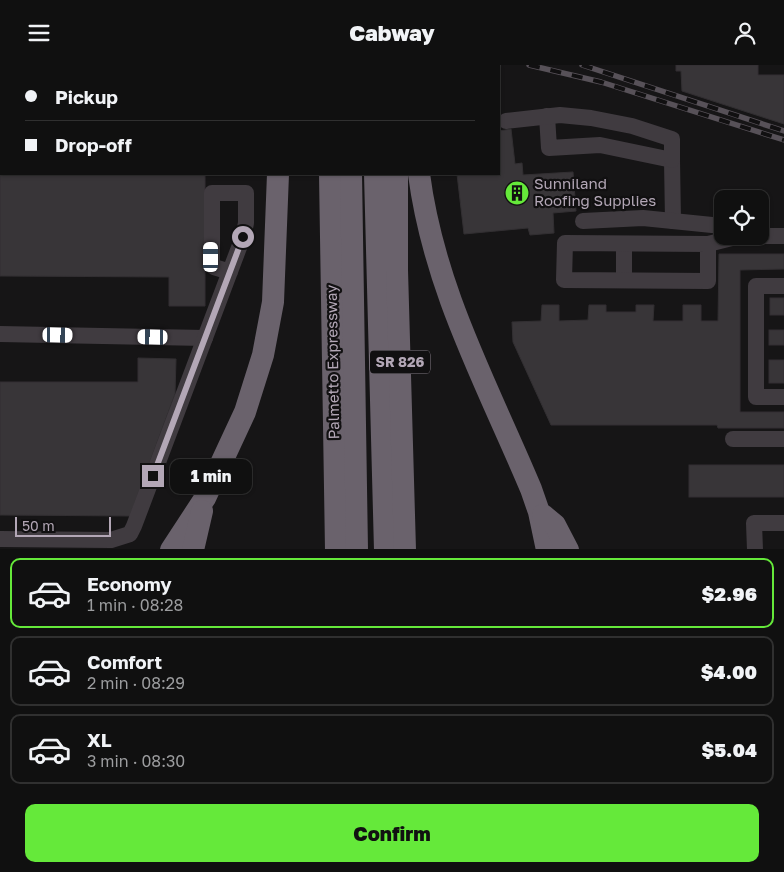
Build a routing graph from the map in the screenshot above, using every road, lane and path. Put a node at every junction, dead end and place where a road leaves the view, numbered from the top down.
1 (547, 116) junction
2 (506, 121) dead end
3 (672, 160) junction
4 (278, 175) edge
5 (330, 175) edge
6 (351, 175) edge
7 (375, 175) edge
8 (397, 175) edge
9 (419, 175) edge
10 (583, 221) dead end
11 (673, 221) junction
12 (714, 225) edge
13 (769, 236) edge
14 (784, 236) edge
15 (714, 242) edge
16 (624, 244) junction
17 (708, 244) junction
18 (230, 272) junction
19 (624, 280) junction
20 (784, 286) edge
21 (0, 334) edge
22 (205, 338) junction
23 (784, 397) edge
24 (733, 439) dead end
25 (784, 439) edge
26 (205, 498) junction
27 (539, 512) junction
28 (784, 523) edge
29 (0, 539) edge
30 (171, 549) edge
31 (193, 549) edge
32 (336, 549) edge
33 (357, 549) edge
34 (385, 549) edge
35 (405, 549) edge
36 (547, 549) edge
37 (568, 549) edge
38 (755, 549) edge

1 - 2 street
1 - 3 street
1 - 3 street
3 - 11 street
4 - 26 highway
5 - 32 highway, Palmetto Expressway
6 - 33 highway
7 - 34 highway
8 - 35 highway, SR 826
9 - 27 highway
10 - 11 street
11 - 12 street
13 - 14 street
15 - 17 street
16 - 17 street
16 - 19 street
16 - 19 street
17 - 19 street
18 - 18 street
18 - 22 street
20 - 23 street
21 - 22 street
22 - 29 street
24 - 25 street
26 - 30 highway
26 - 31 highway
27 - 36 highway
27 - 37 highway
28 - 38 street

